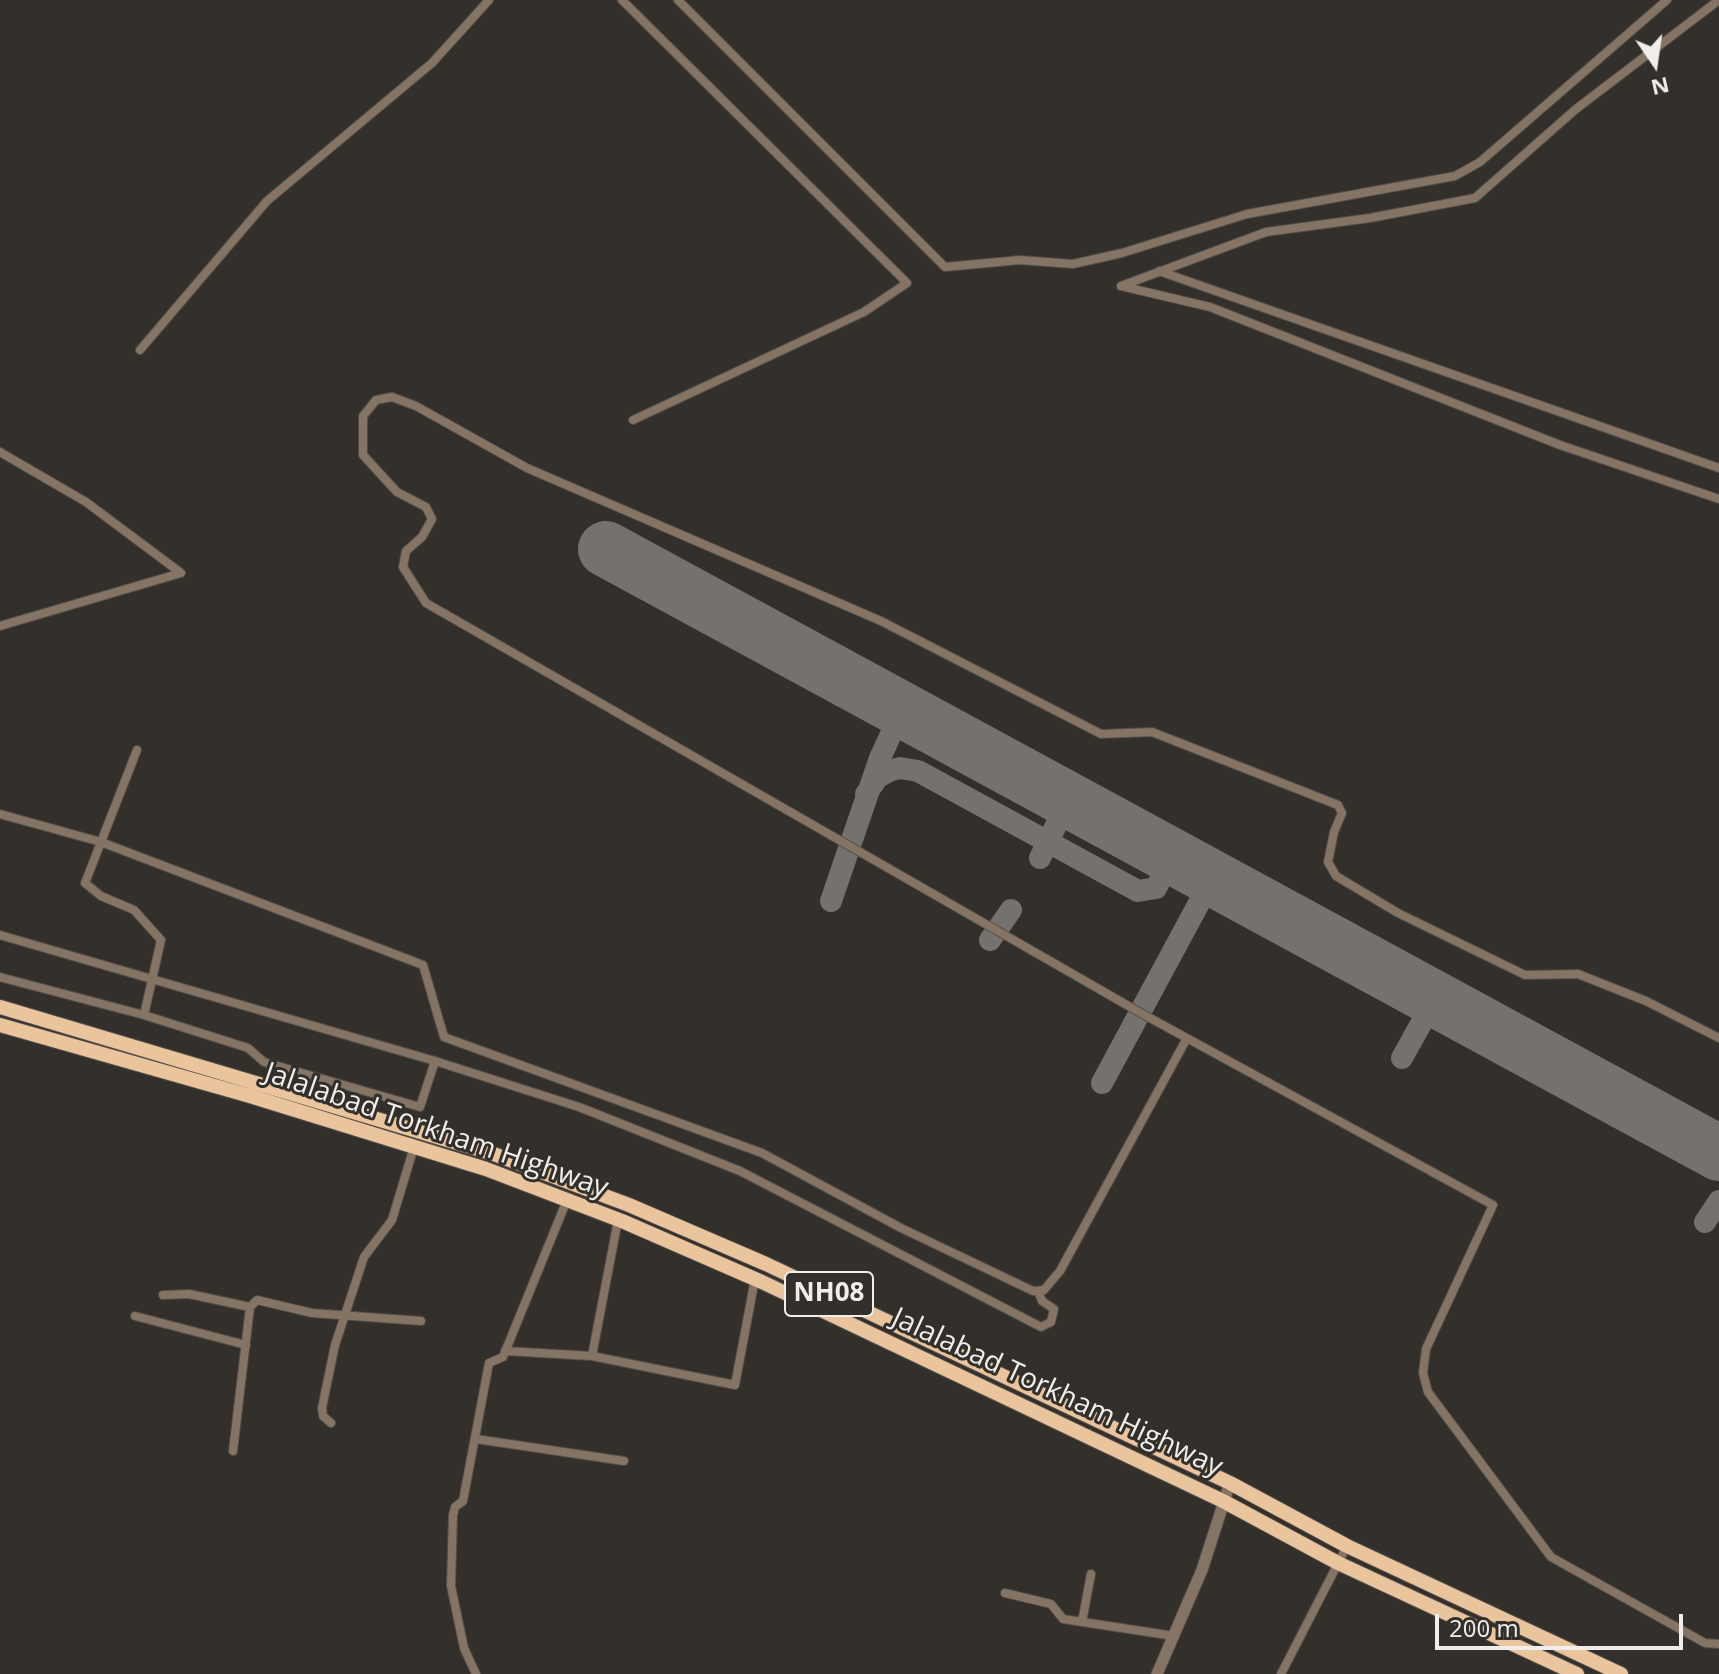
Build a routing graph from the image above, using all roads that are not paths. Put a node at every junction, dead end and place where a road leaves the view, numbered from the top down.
1 (489, 0) edge
2 (622, 0) edge
3 (678, 0) edge
4 (1667, 0) edge
5 (1719, 0) edge
6 (1159, 271) junction
7 (140, 350) dead end
8 (633, 420) dead end
9 (0, 452) edge
10 (1719, 468) edge
11 (1719, 499) edge
12 (0, 626) edge
13 (137, 750) dead end
14 (0, 814) edge
15 (101, 842) junction
16 (0, 935) edge
17 (0, 977) edge
18 (153, 981) junction
19 (0, 1007) edge
20 (144, 1015) junction
21 (0, 1025) edge
22 (1187, 1038) junction
23 (1719, 1038) edge
24 (435, 1061) junction
25 (414, 1147) junction
26 (567, 1200) junction
27 (618, 1220) junction
28 (755, 1279) junction
29 (1038, 1291) junction
30 (163, 1295) dead end
31 (250, 1307) junction
32 (345, 1315) junction
33 (135, 1316) dead end
34 (421, 1321) dead end
35 (246, 1345) junction
36 (505, 1351) junction
37 (592, 1356) junction
38 (331, 1423) dead end
39 (476, 1439) junction
40 (233, 1451) dead end
41 (624, 1461) dead end
42 (1230, 1483) junction
43 (1223, 1501) junction
44 (1347, 1546) junction
45 (1338, 1563) junction
46 (1091, 1574) dead end
47 (1005, 1593) dead end
48 (1082, 1622) junction
49 (1174, 1636) junction
50 (1719, 1644) edge
51 (476, 1674) edge
52 (1157, 1674) edge
53 (1281, 1674) edge
54 (1577, 1674) edge
55 (1621, 1674) edge

1 - 7 street
2 - 8 street
3 - 4 street
5 - 6 street
6 - 10 street
6 - 11 street
9 - 12 street
13 - 15 street
14 - 15 street
15 - 18 street
15 - 29 street
16 - 18 street
17 - 20 street
18 - 20 street
18 - 24 street
19 - 42 highway, NH08
20 - 24 street
21 - 25 highway, Jalalabad Torkham Highway / NH08
22 - 23 street
22 - 29 street
22 - 50 street
24 - 29 street
25 - 26 highway, Jalalabad Torkham Highway / NH08
25 - 32 street
26 - 27 highway, Jalalabad Torkham Highway / NH08
26 - 36 street
27 - 28 highway, Jalalabad Torkham Highway / NH08
27 - 37 street
28 - 37 street
28 - 43 highway, Jalalabad Torkham Highway / NH08
30 - 31 street
31 - 32 street
31 - 35 street
32 - 34 street
32 - 38 street
33 - 35 street
35 - 40 street
36 - 37 street
36 - 39 street
39 - 41 street
39 - 51 street
42 - 43 street
42 - 44 highway, NH08
43 - 45 highway, Jalalabad Torkham Highway / NH08
43 - 49 street
44 - 45 street
44 - 55 highway, NH08
45 - 53 street
45 - 54 highway, Jalalabad Torkham Highway / NH08
46 - 48 street
47 - 48 street
48 - 49 street
49 - 52 street

